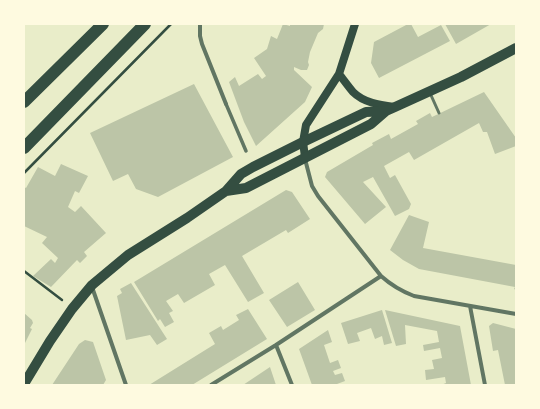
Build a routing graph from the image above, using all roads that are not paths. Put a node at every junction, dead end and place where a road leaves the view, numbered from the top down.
1 (102, 24) edge
2 (145, 24) edge
3 (200, 24) edge
4 (355, 24) edge
5 (516, 48) edge
6 (339, 74) junction
7 (429, 92) junction
8 (24, 102) edge
9 (226, 104) joint
10 (391, 109) junction
11 (439, 113) dead end
12 (303, 142) junction
13 (24, 148) edge
14 (246, 151) dead end
15 (304, 157) junction
16 (226, 191) junction
17 (381, 276) junction
18 (92, 285) junction
19 (470, 306) junction
20 (516, 314) edge
21 (276, 345) junction
22 (24, 384) edge
23 (126, 385) edge
24 (211, 385) edge
25 (292, 385) edge
26 (485, 385) edge

1 - 8 highway
2 - 13 highway
3 - 9 street
4 - 6 main road
5 - 7 main road
6 - 10 main road
6 - 12 main road
7 - 10 main road
7 - 11 lane
9 - 14 street
10 - 12 main road
10 - 15 main road
12 - 15 main road
12 - 16 main road
15 - 16 main road
15 - 17 street
16 - 18 main road
17 - 19 street
17 - 21 street
18 - 22 main road
18 - 23 street
19 - 20 street
19 - 26 street
21 - 24 street
21 - 25 street

